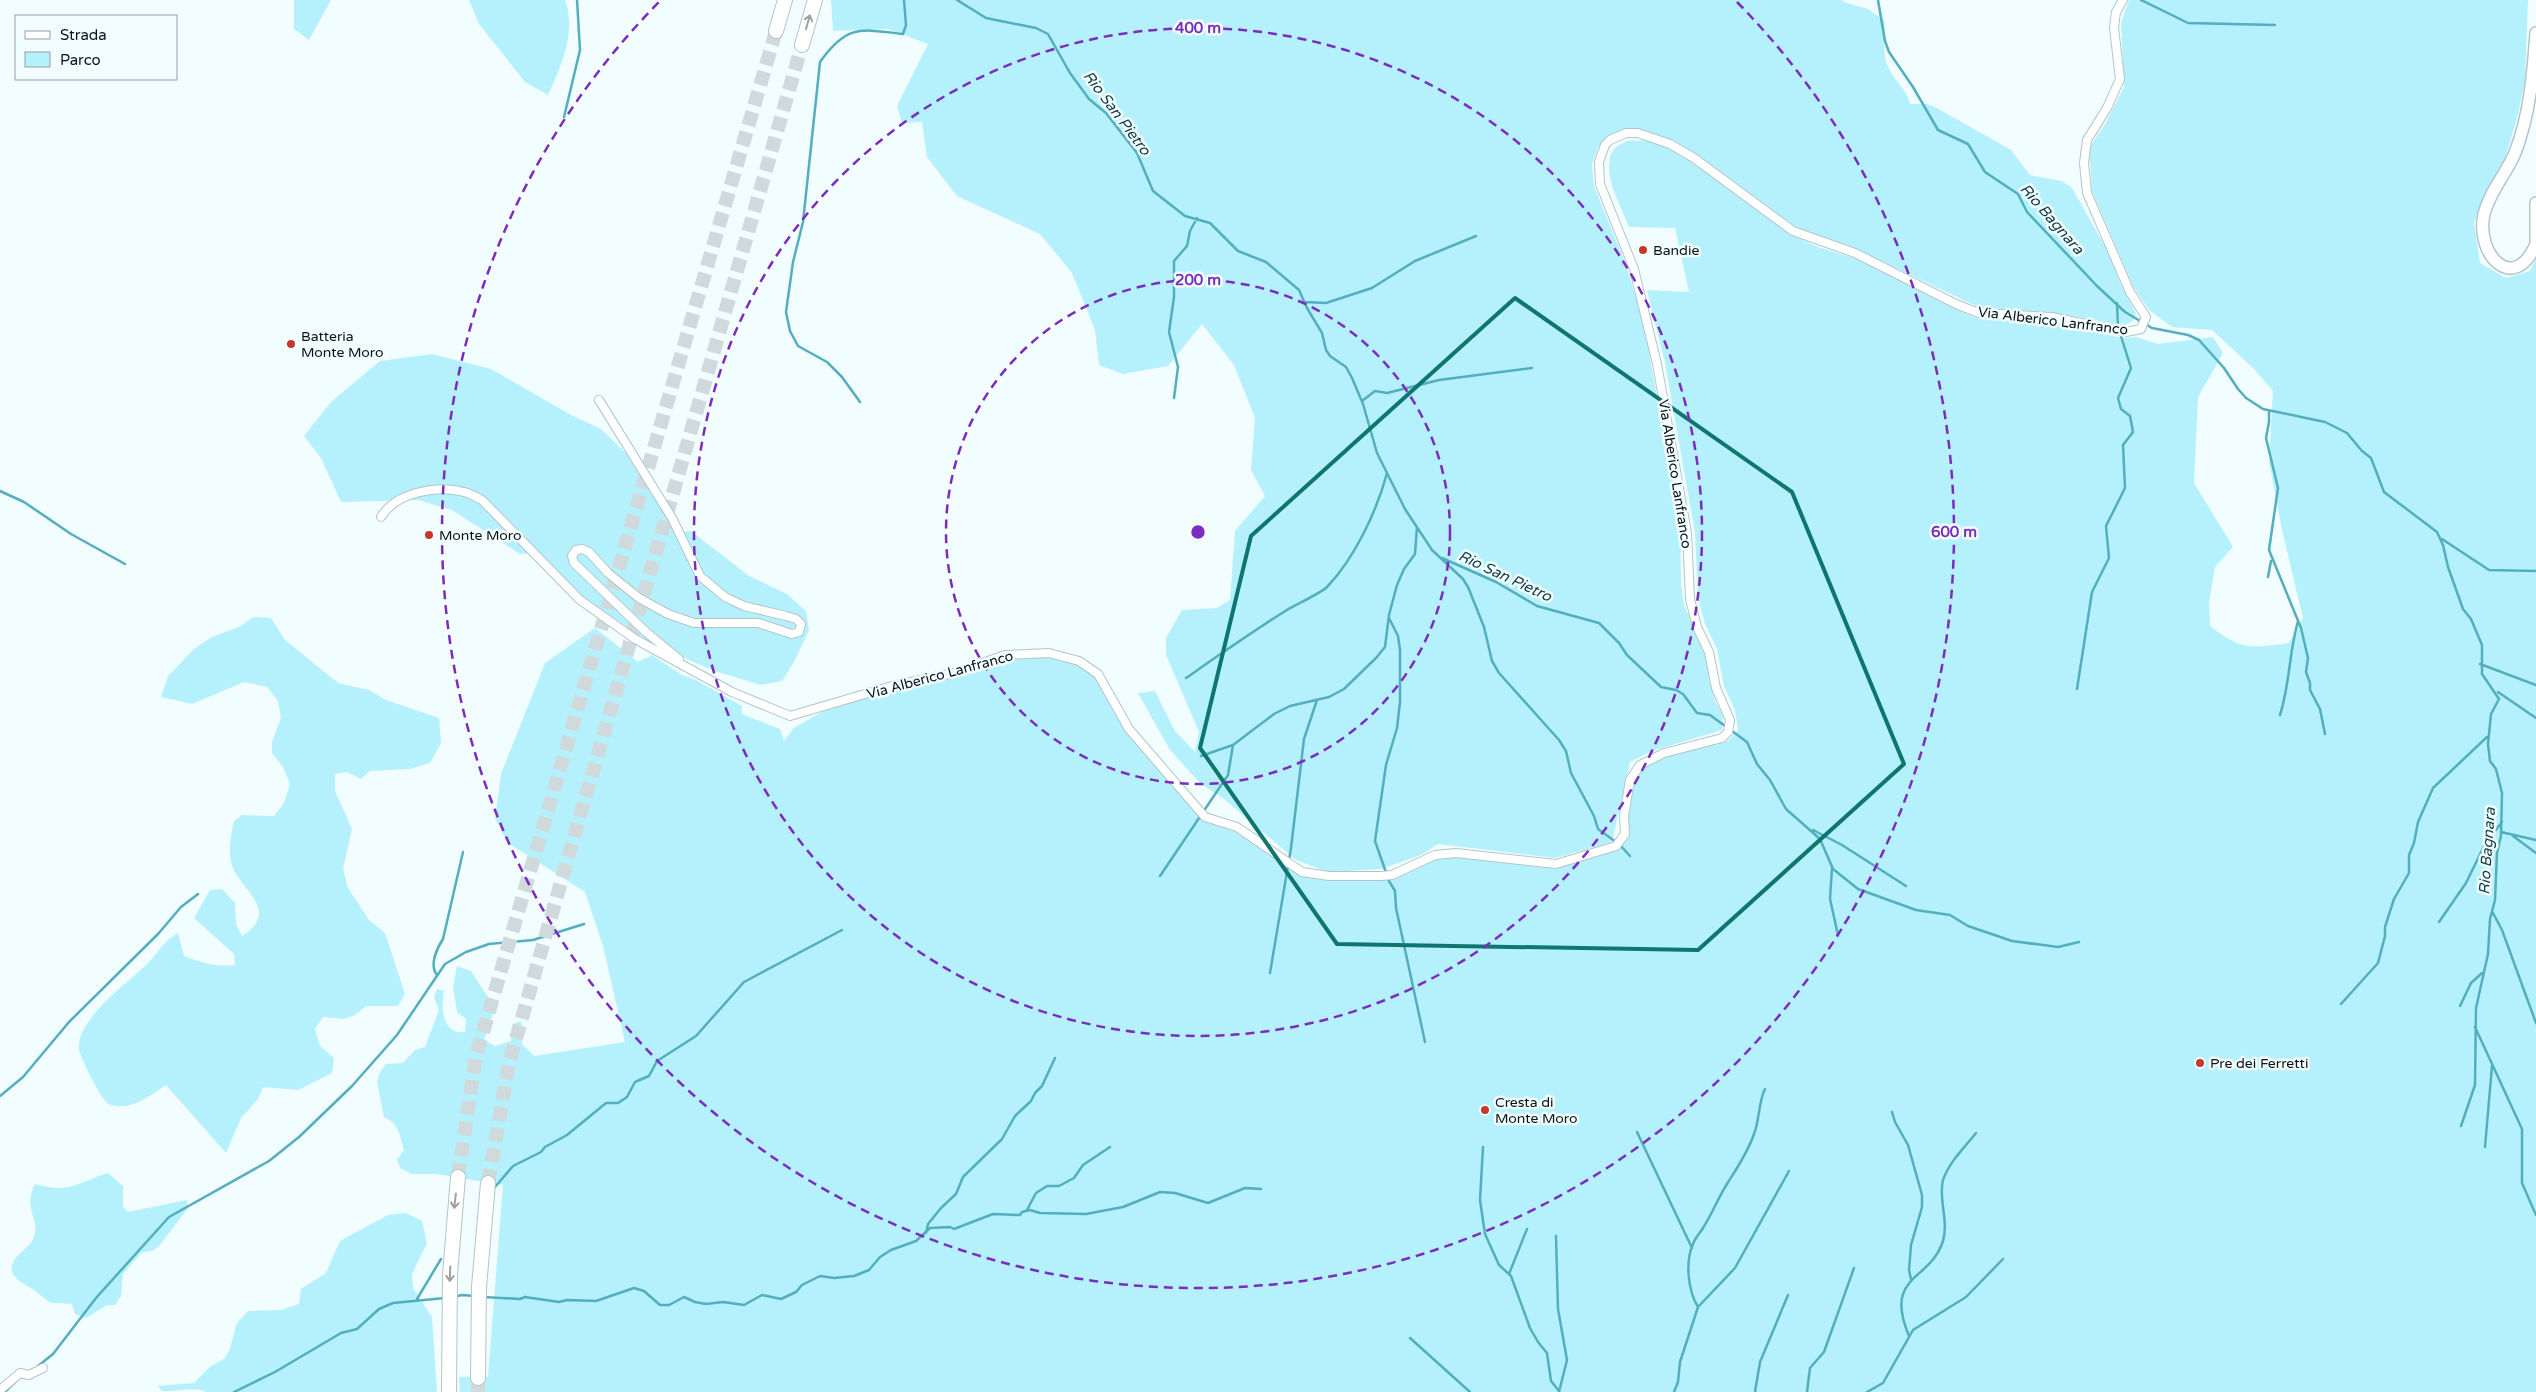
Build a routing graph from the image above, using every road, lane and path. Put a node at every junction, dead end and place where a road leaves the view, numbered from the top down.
1 (785, 0) edge
2 (815, 0) edge
3 (2123, 0) edge
4 (776, 31) tunnel mouth
5 (2536, 33) edge
6 (802, 45) tunnel mouth
7 (2536, 203) edge
8 (2536, 240) edge
9 (2536, 244) edge
10 (599, 400) dead end
11 (381, 517) dead end
12 (692, 669) junction
13 (458, 1177) tunnel mouth
14 (488, 1183) tunnel mouth
15 (43, 1368) dead end
16 (478, 1378) tunnel mouth
17 (1, 1388) edge
18 (449, 1392) edge

1 - 4 highway
6 -> 2 highway
3 - 12 street, Via Alberico Lanfranco
5 - 9 main road
7 - 8 main road
10 - 12 street
11 - 12 street
13 -> 18 highway
14 - 16 highway
15 - 17 street

